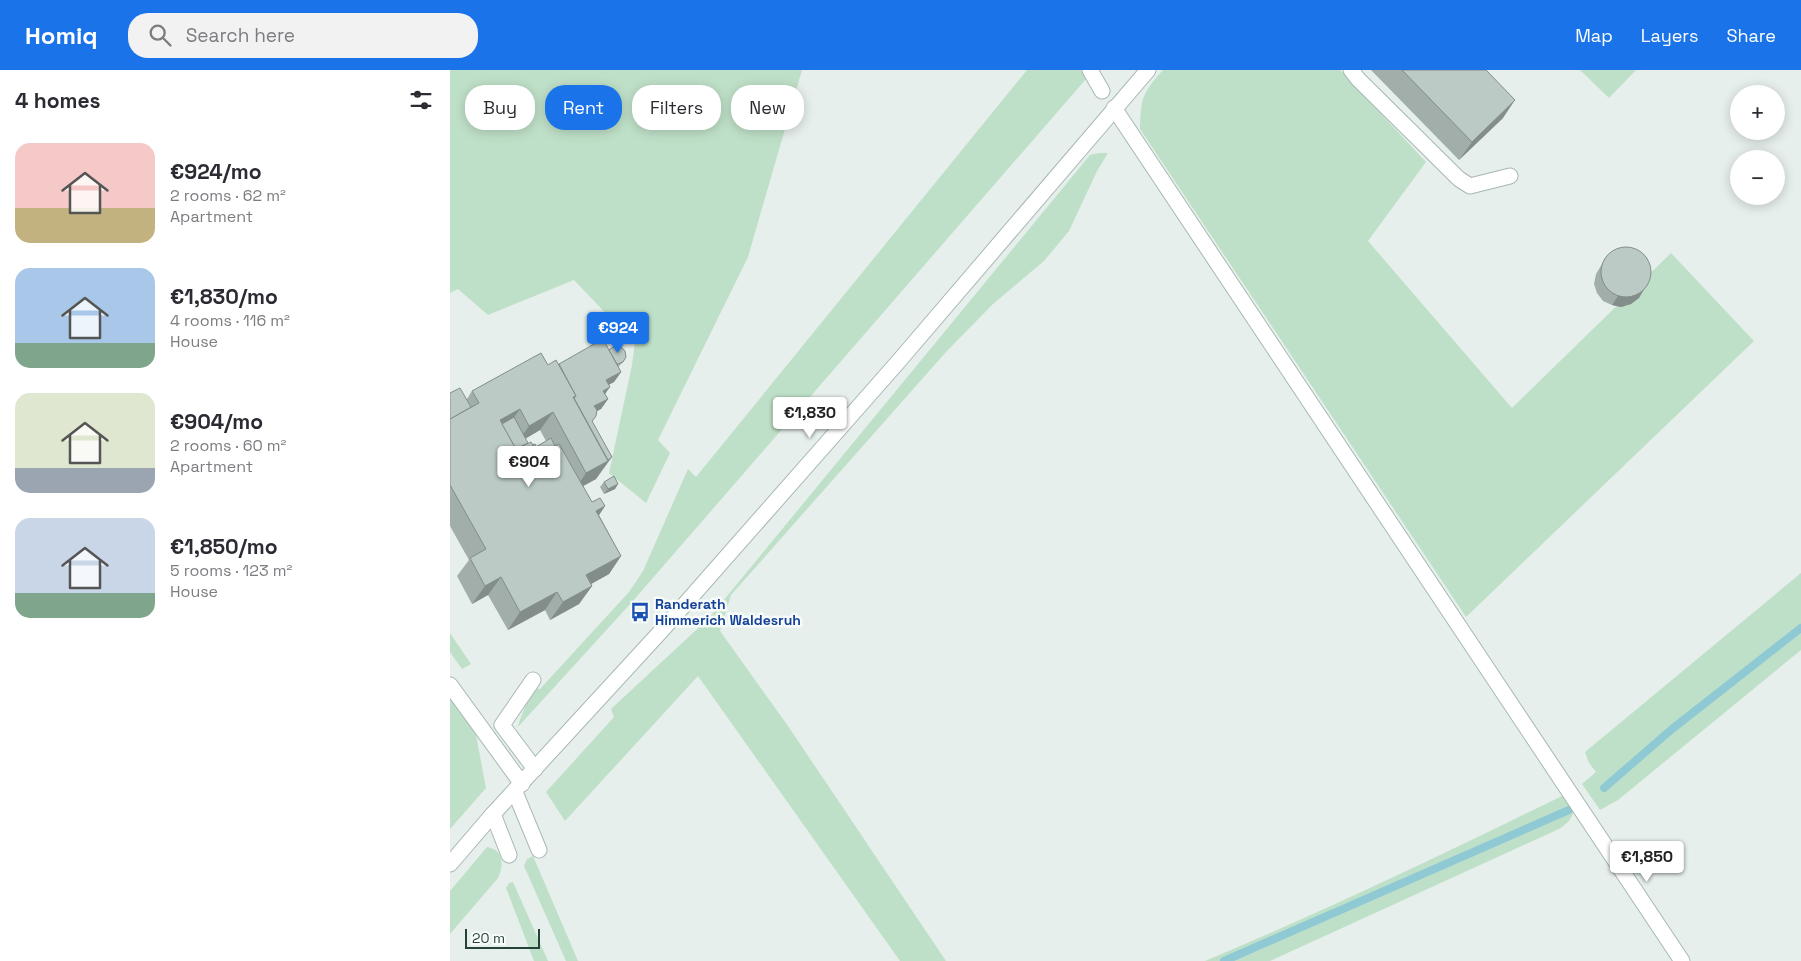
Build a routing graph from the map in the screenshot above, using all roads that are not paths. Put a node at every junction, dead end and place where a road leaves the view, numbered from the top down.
1 (1090, 70) edge
2 (1148, 70) edge
3 (1351, 70) edge
4 (1102, 91) dead end
5 (1114, 108) junction
6 (1510, 176) dead end
7 (533, 680) dead end
8 (450, 685) edge
9 (535, 769) junction
10 (518, 788) junction
11 (493, 814) junction
12 (539, 850) dead end
13 (509, 855) dead end
14 (450, 864) edge
15 (1682, 961) edge

1 - 4 street
2 - 5 street
3 - 6 street
5 - 9 street
5 - 15 street
7 - 9 street
8 - 10 street
9 - 10 street
10 - 11 street
10 - 12 street
11 - 13 street
11 - 14 street

